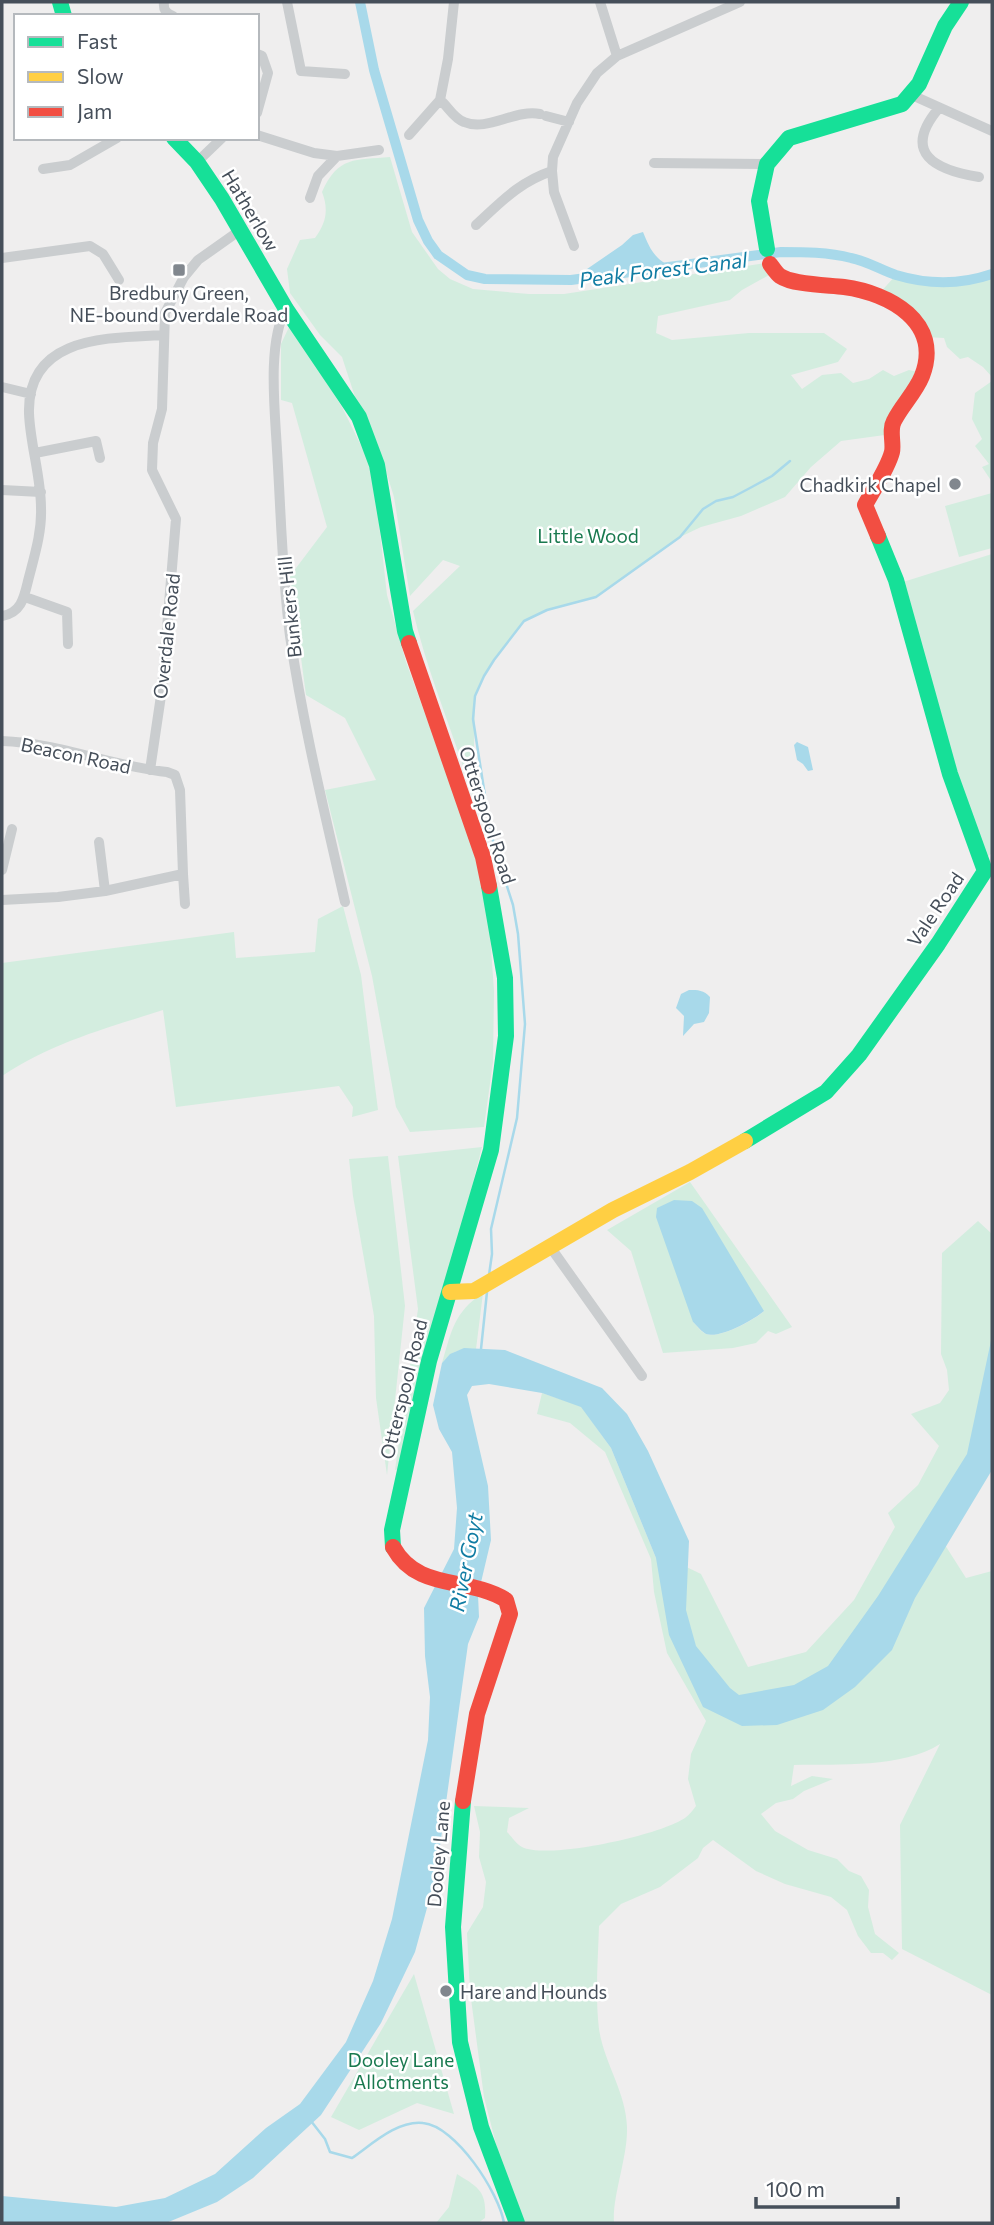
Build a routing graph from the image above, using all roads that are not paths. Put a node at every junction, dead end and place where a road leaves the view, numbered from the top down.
1 (287, 2) edge
2 (454, 2) edge
3 (600, 2) edge
4 (740, 2) edge
5 (961, 2) edge
6 (259, 55) edge
7 (617, 56) junction
8 (345, 74) dead end
9 (914, 96) junction
10 (440, 100) junction
11 (259, 106) edge
12 (939, 108) junction
13 (569, 122) junction
14 (992, 131) edge
15 (409, 135) dead end
16 (259, 136) edge
17 (114, 140) edge
18 (176, 140) edge
19 (220, 140) edge
20 (379, 150) dead end
21 (337, 156) junction
22 (197, 162) junction
23 (654, 163) dead end
24 (767, 164) junction
25 (43, 169) dead end
26 (552, 171) junction
27 (979, 177) dead end
28 (310, 198) dead end
29 (476, 225) dead end
30 (239, 231) junction
31 (574, 246) dead end
32 (2, 258) edge
33 (119, 280) dead end
34 (286, 309) junction
35 (163, 335) junction
36 (2, 387) edge
37 (31, 394) junction
38 (36, 453) junction
39 (100, 458) dead end
40 (2, 490) edge
41 (41, 492) junction
42 (24, 597) junction
43 (2, 616) edge
44 (68, 644) dead end
45 (2, 741) edge
46 (150, 770) junction
47 (12, 829) dead end
48 (99, 842) dead end
49 (2, 870) edge
50 (183, 874) junction
51 (105, 891) junction
52 (2, 900) edge
53 (345, 902) dead end
54 (185, 904) dead end
55 (551, 1248) junction
56 (450, 1292) junction
57 (642, 1376) dead end
58 (401, 1562) joint
59 (517, 2223) edge

1 - 8 street
2 - 10 street
3 - 7 street
4 - 7 street
5 - 9 main road
6 - 11 street
7 - 13 street
9 - 12 street
9 - 24 main road
10 - 13 street
10 - 15 street
12 - 14 street
12 - 27 street
13 - 26 street
16 - 21 street
17 - 25 street
18 - 22 main road, Hatherlow
19 - 22 street
20 - 21 street
21 - 28 street
22 - 30 main road, Hatherlow
23 - 24 street
24 - 55 main road, Vale Road
26 - 29 street
26 - 31 street
30 - 34 main road, Hatherlow
30 - 35 street, Overdale Road
32 - 33 street
34 - 53 street, Bunkers Hill
34 - 56 main road, Otterspool Road
35 - 37 street
35 - 46 street, Overdale Road
36 - 37 street
37 - 38 street
38 - 39 street
38 - 41 street
40 - 41 street
41 - 42 street
42 - 43 street
42 - 44 street
45 - 46 street, Beacon Road
46 - 50 street
47 - 49 street
48 - 51 street
50 - 51 street
50 - 54 street
51 - 52 street
55 - 56 main road, Vale Road
55 - 57 street
56 - 58 main road, Otterspool Road
58 - 59 main road, Dooley Lane

